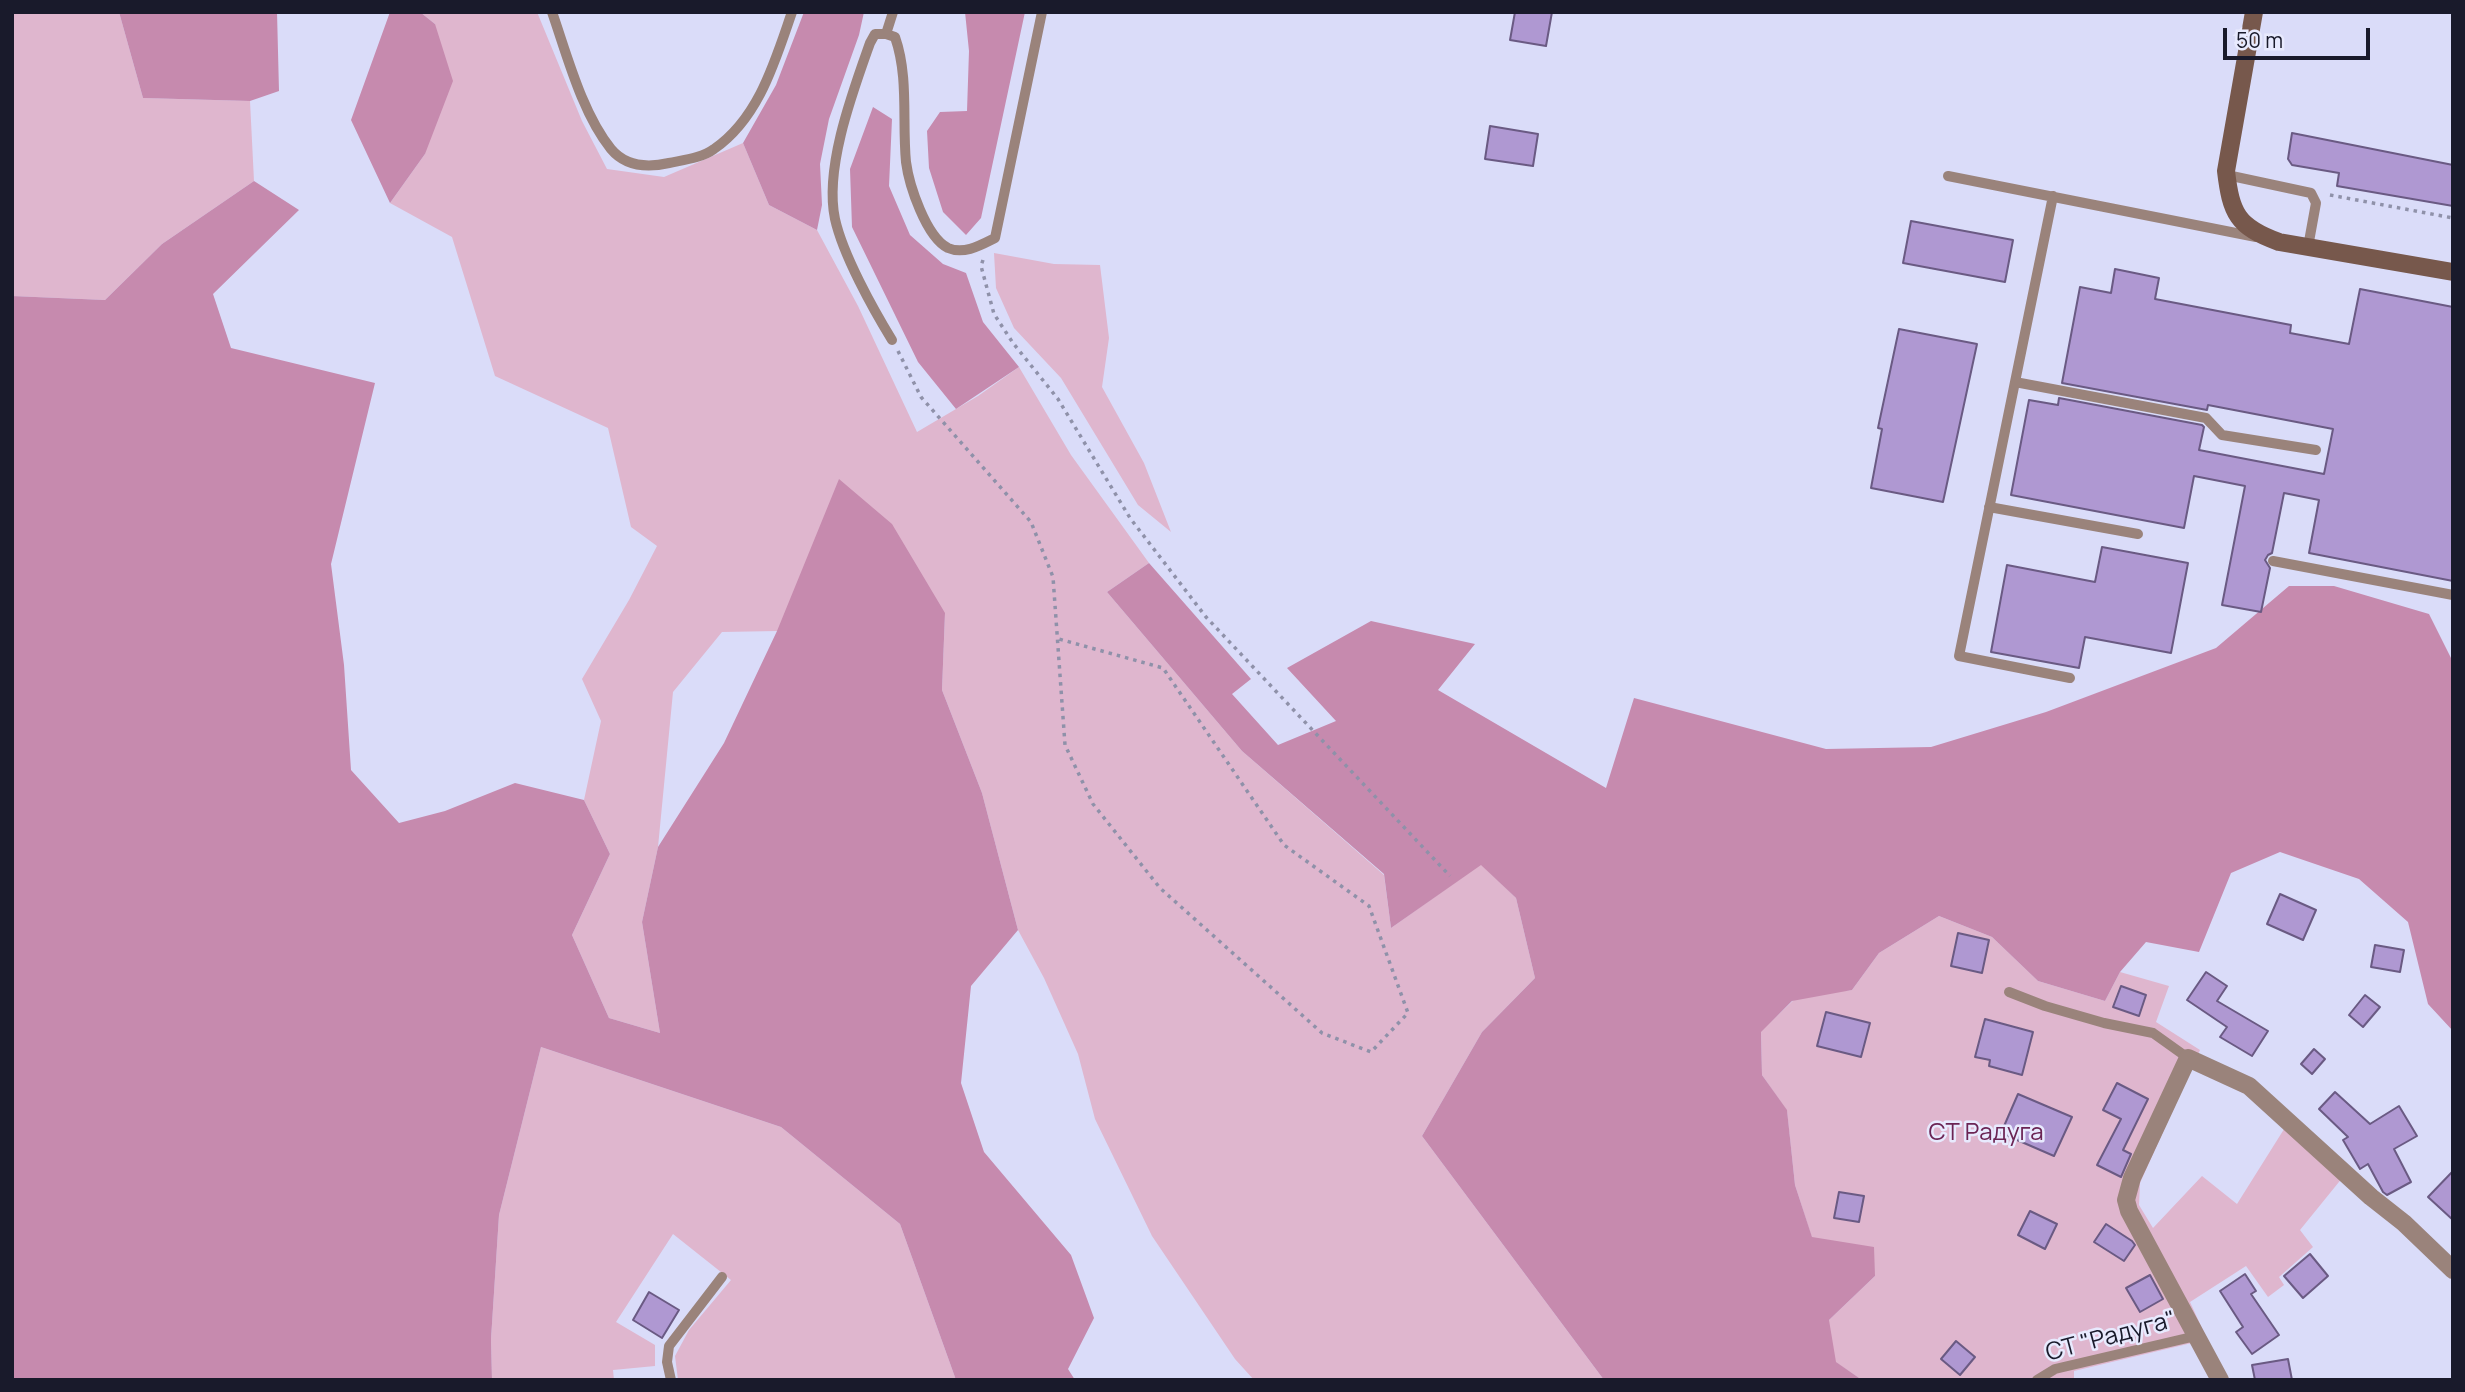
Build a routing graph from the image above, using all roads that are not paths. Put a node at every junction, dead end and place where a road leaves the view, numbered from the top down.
1 (552, 12) edge
2 (792, 12) edge
3 (893, 12) edge
4 (1042, 12) edge
5 (2253, 12) edge
6 (886, 34) junction
7 (2227, 175) junction
8 (1948, 176) dead end
9 (2053, 196) junction
10 (2279, 242) junction
11 (2308, 247) junction
12 (2453, 272) edge
13 (892, 340) road end
14 (2015, 382) junction
15 (2316, 450) dead end
16 (1990, 507) junction
17 (2138, 534) dead end
18 (2273, 561) dead end
19 (2453, 595) edge
20 (2070, 678) dead end
21 (2009, 992) dead end
22 (2188, 1058) junction
23 (2453, 1270) edge
24 (722, 1277) dead end
25 (2196, 1336) junction
26 (671, 1380) edge
27 (2037, 1380) edge
28 (2220, 1380) edge

1 - 2 lane
3 - 6 lane
4 - 6 lane
5 - 7 street
6 - 13 lane
7 - 10 street
7 - 11 lane
8 - 9 lane
9 - 10 lane
9 - 14 lane
10 - 11 street
11 - 12 street
14 - 15 lane
14 - 16 lane
16 - 17 lane
16 - 20 lane
18 - 19 lane
21 - 22 lane
22 - 23 street
22 - 25 street
24 - 26 lane
25 - 27 lane, СТ "Радуга"
25 - 28 street

